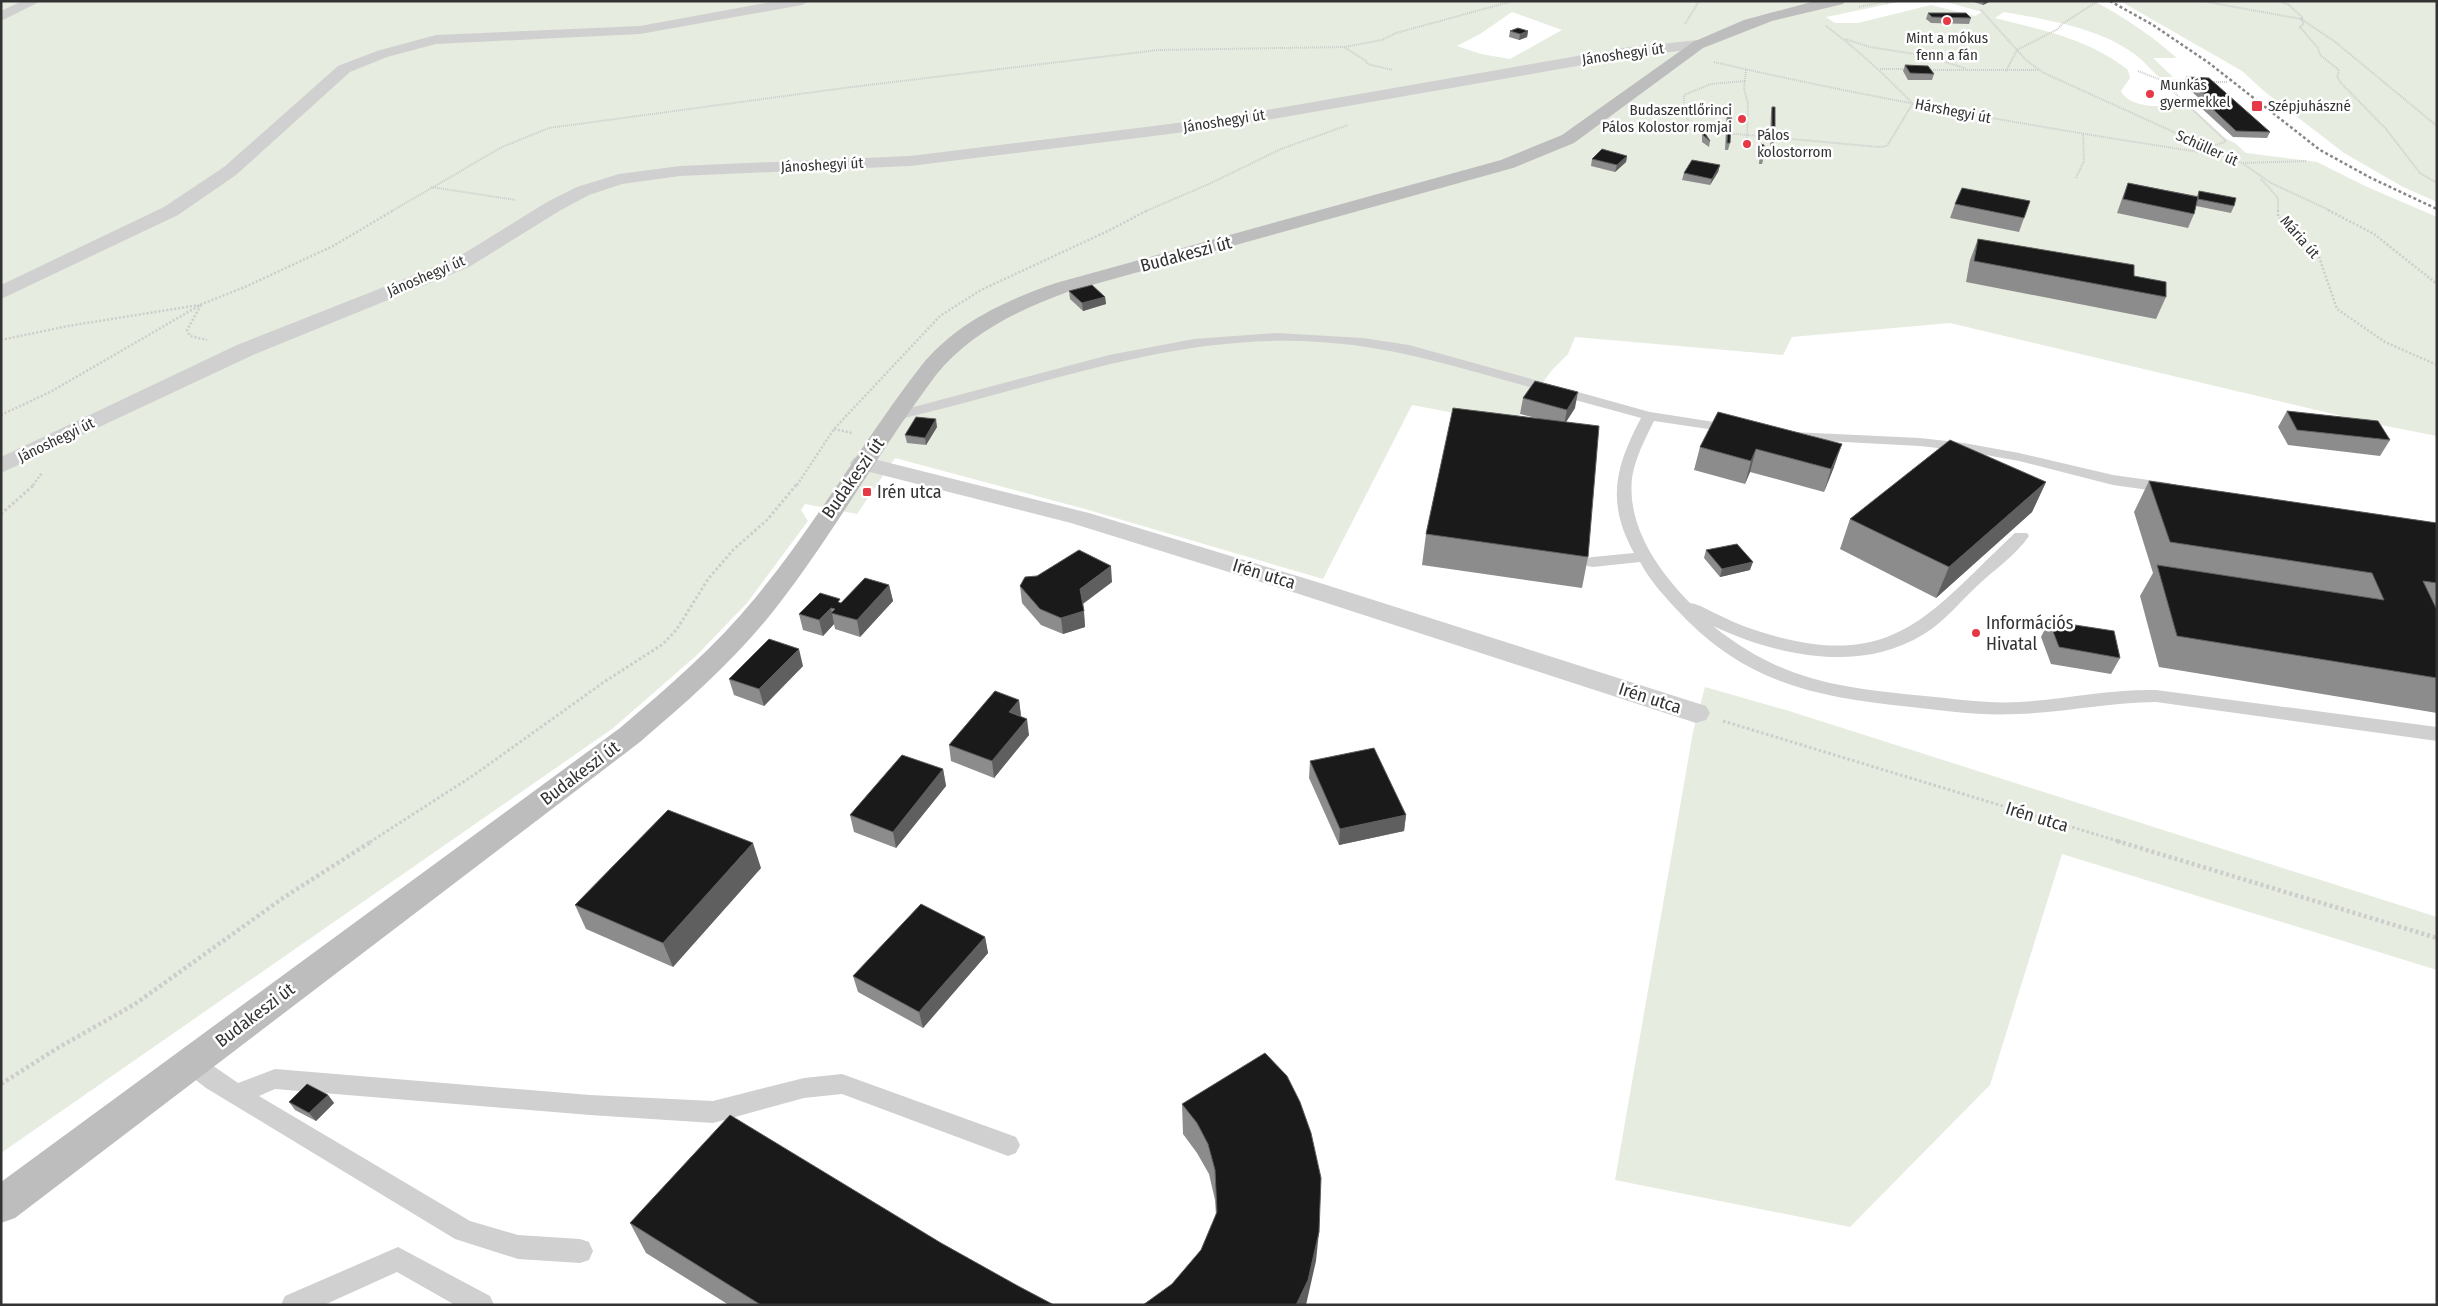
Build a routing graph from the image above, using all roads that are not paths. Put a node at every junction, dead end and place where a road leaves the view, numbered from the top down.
1 (34, 1) edge
2 (802, 1) edge
3 (1845, 6) edge
4 (1, 17) edge
5 (1698, 45) junction
6 (1664, 48) junction
7 (1684, 55) junction
8 (1, 293) edge
9 (896, 416) junction
10 (1649, 416) junction
11 (1751, 431) edge
12 (1779, 436) edge
13 (870, 451) junction
14 (1, 466) edge
15 (2182, 490) edge
16 (2022, 536) dead end
17 (1644, 557) junction
18 (1593, 562) dead end
19 (1676, 599) junction
20 (1696, 713) road end
21 (2437, 734) edge
22 (191, 1063) junction
23 (236, 1094) junction
24 (1008, 1145) dead end
25 (1, 1205) edge
26 (580, 1251) dead end
27 (294, 1305) edge
28 (481, 1305) edge

1 - 4 street
2 - 8 street
3 - 5 main road, Budakeszi út
5 - 6 street, Jánoshegyi út
5 - 7 main road, Budakeszi út
6 - 7 street
6 - 14 street, Jánoshegyi út
7 - 9 main road, Budakeszi út
9 - 10 lane
9 - 13 main road, Budakeszi út
10 - 11 lane
10 - 17 lane
12 - 15 lane
13 - 20 street, Irén utca
13 - 22 main road, Budakeszi út
16 - 19 lane
17 - 18 lane
17 - 19 lane
19 - 21 lane
22 - 23 lane
22 - 25 main road, Budakeszi út
23 - 24 lane
23 - 26 lane
27 - 28 lane

